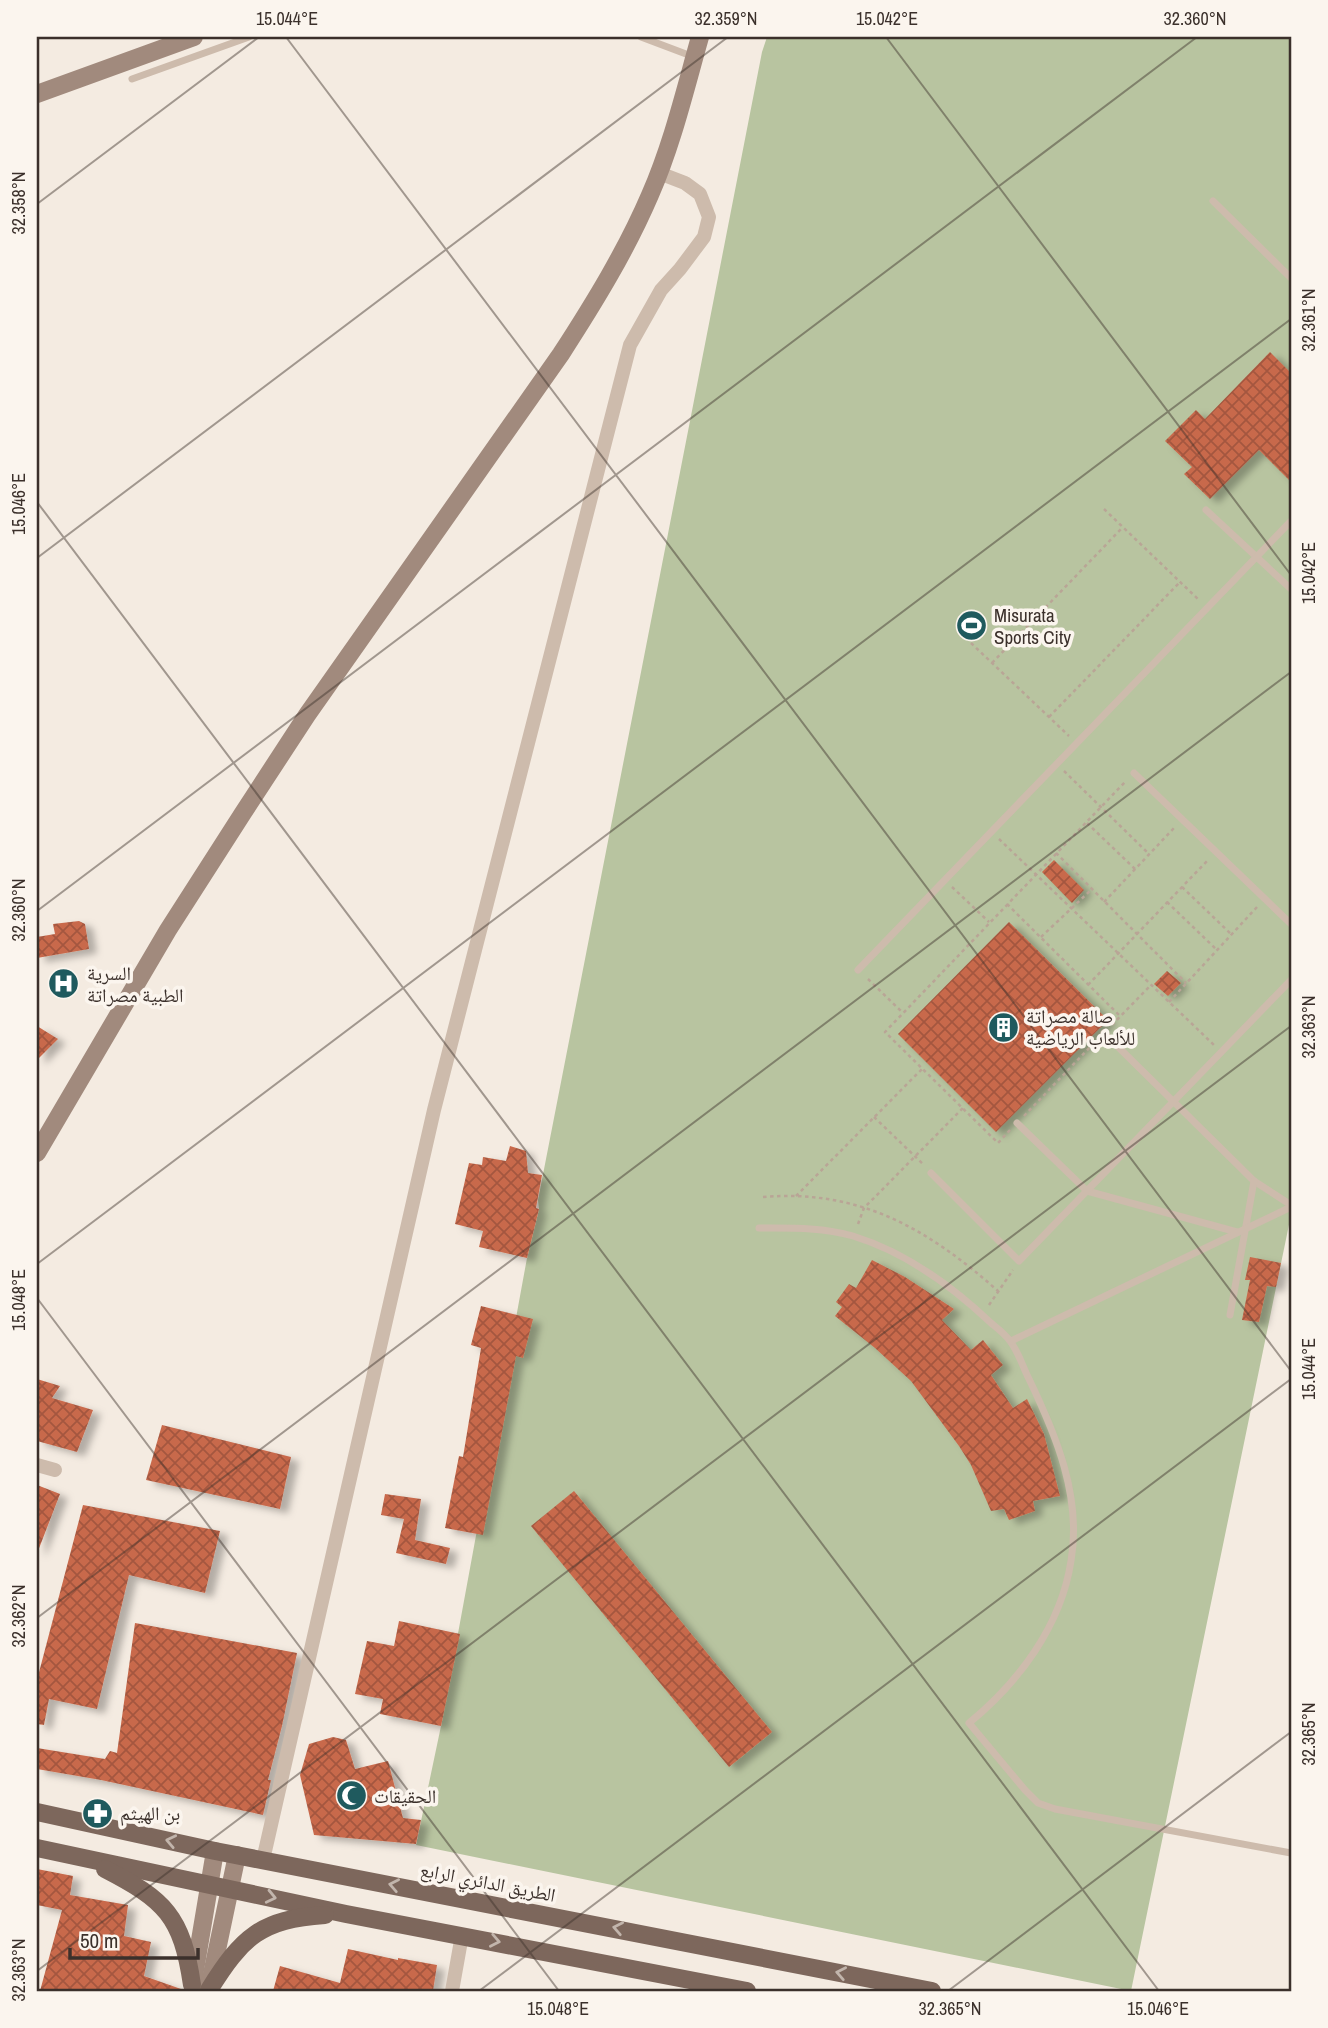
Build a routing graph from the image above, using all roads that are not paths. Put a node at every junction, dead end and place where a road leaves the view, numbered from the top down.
1 (194, 37) edge
2 (248, 37) edge
3 (641, 37) edge
4 (700, 37) edge
5 (694, 57) junction
6 (132, 79) dead end
7 (37, 94) edge
8 (659, 173) junction
9 (1213, 201) dead end
10 (1291, 278) edge
11 (1206, 510) dead end
12 (1291, 521) edge
13 (1257, 556) junction
14 (1291, 589) edge
15 (1134, 773) road end
16 (1291, 924) edge
17 (858, 970) road end
18 (1291, 980) edge
19 (1104, 1033) road end
20 (1174, 1102) junction
21 (1017, 1123) road end
22 (37, 1153) edge
23 (931, 1173) road end
24 (1254, 1181) junction
25 (1087, 1191) junction
26 (1291, 1206) edge
27 (759, 1228) dead end
28 (1242, 1230) junction
29 (1230, 1315) dead end
30 (1010, 1341) junction
31 (37, 1465) edge
32 (55, 1470) dead end
33 (37, 1812) edge
34 (37, 1848) edge
35 (215, 1851) junction
36 (58, 1853) junction
37 (1291, 1853) edge
38 (237, 1855) junction
39 (263, 1860) junction
40 (209, 1884) junction
41 (230, 1888) junction
42 (346, 1914) junction
43 (461, 1935) junction
44 (200, 1989) edge
45 (452, 1991) edge
46 (747, 1991) edge
47 (932, 1991) edge

1 - 7 street
2 - 6 lane
3 - 5 lane
4 - 5 street
5 - 8 street
8 - 22 street
8 - 39 street
9 - 10 lane
11 - 13 lane
12 - 13 lane
13 - 14 lane
13 - 17 lane
15 - 16 lane
18 - 20 lane
19 - 20 lane
20 - 24 lane
20 - 25 lane
21 - 25 lane
23 - 25 lane
24 - 26 lane
24 - 28 lane
25 - 28 lane
26 - 28 lane
27 - 30 lane
28 - 29 lane
28 - 30 lane
30 - 37 lane
31 - 32 street
35 -> 33 main road, الطريق الدائري الرابع
34 - 36 main road
35 - 38 main road, الطريق الدائري الرابع
35 - 40 street
36 - 40 main road
36 - 44 main road
38 - 39 main road, الطريق الدائري الرابع
38 - 41 street
47 -> 39 main road, الطريق الدائري الرابع
40 - 41 main road
40 - 44 street
41 -> 42 main road
41 - 44 street
42 - 43 main road
42 - 44 main road
43 - 45 street
43 -> 46 main road

